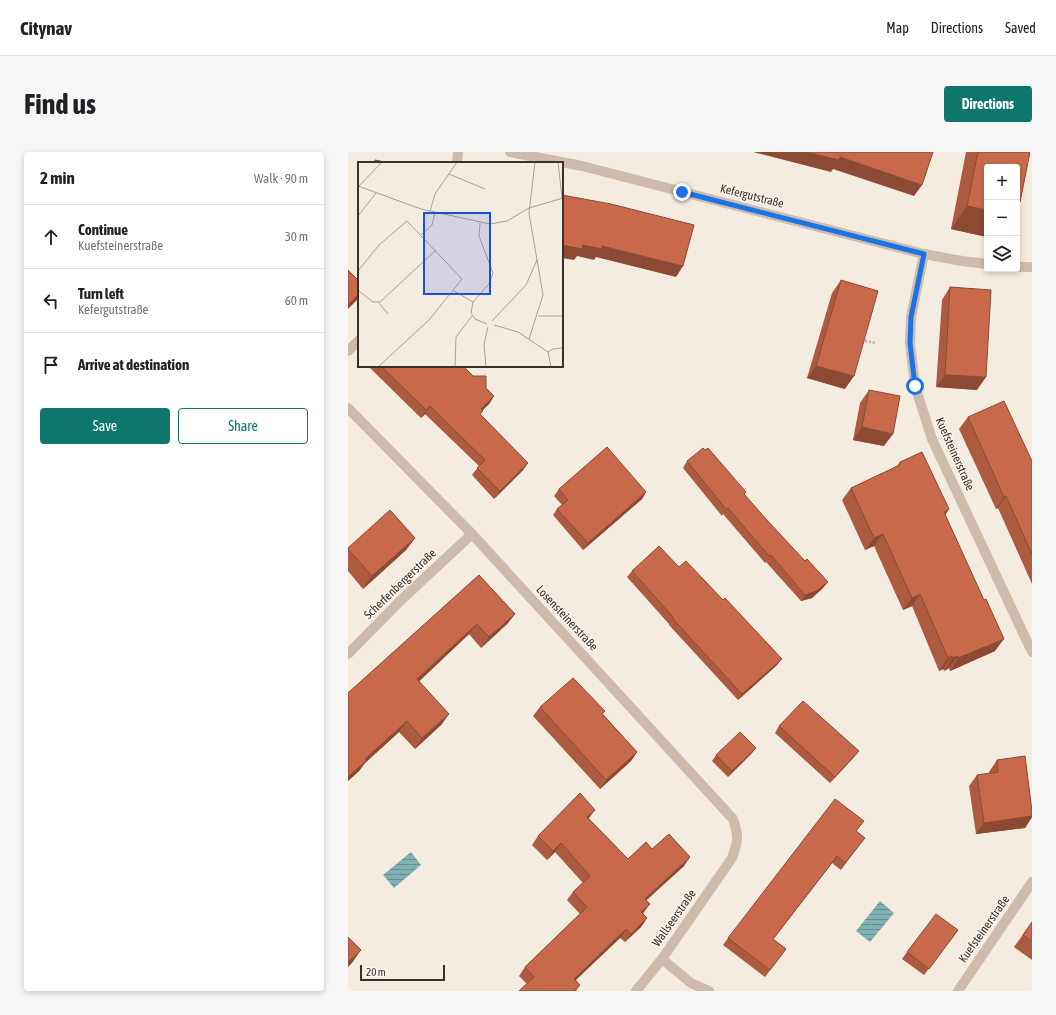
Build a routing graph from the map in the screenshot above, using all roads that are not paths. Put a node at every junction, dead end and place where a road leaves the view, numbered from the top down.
1 (458, 152) edge
2 (510, 152) edge
3 (457, 162) edge
4 (561, 162) edge
5 (563, 162) edge
6 (924, 254) junction
7 (984, 264) edge
8 (1020, 266) edge
9 (1032, 267) edge
10 (358, 341) edge
11 (348, 351) edge
12 (348, 408) edge
13 (472, 534) junction
14 (1032, 652) edge
15 (348, 654) edge
16 (732, 858) joint
17 (1032, 882) edge
18 (662, 959) junction
19 (636, 991) edge
20 (709, 991) edge
21 (958, 991) edge

1 - 3 street
2 - 4 street, Kefergutstraße
5 - 6 street, Kefergutstraße
6 - 7 street, Kefergutstraße
6 - 14 street, Kuefsteinerstraße
8 - 9 street
10 - 11 street
12 - 13 street, Losensteinerstraße
13 - 15 street, Scherfenbergerstraße
13 - 16 street, Losensteinerstraße
16 - 18 street, Wallseerstraße
17 - 21 street, Kuefsteinerstraße
18 - 19 street, Wallseerstraße
18 - 20 street

